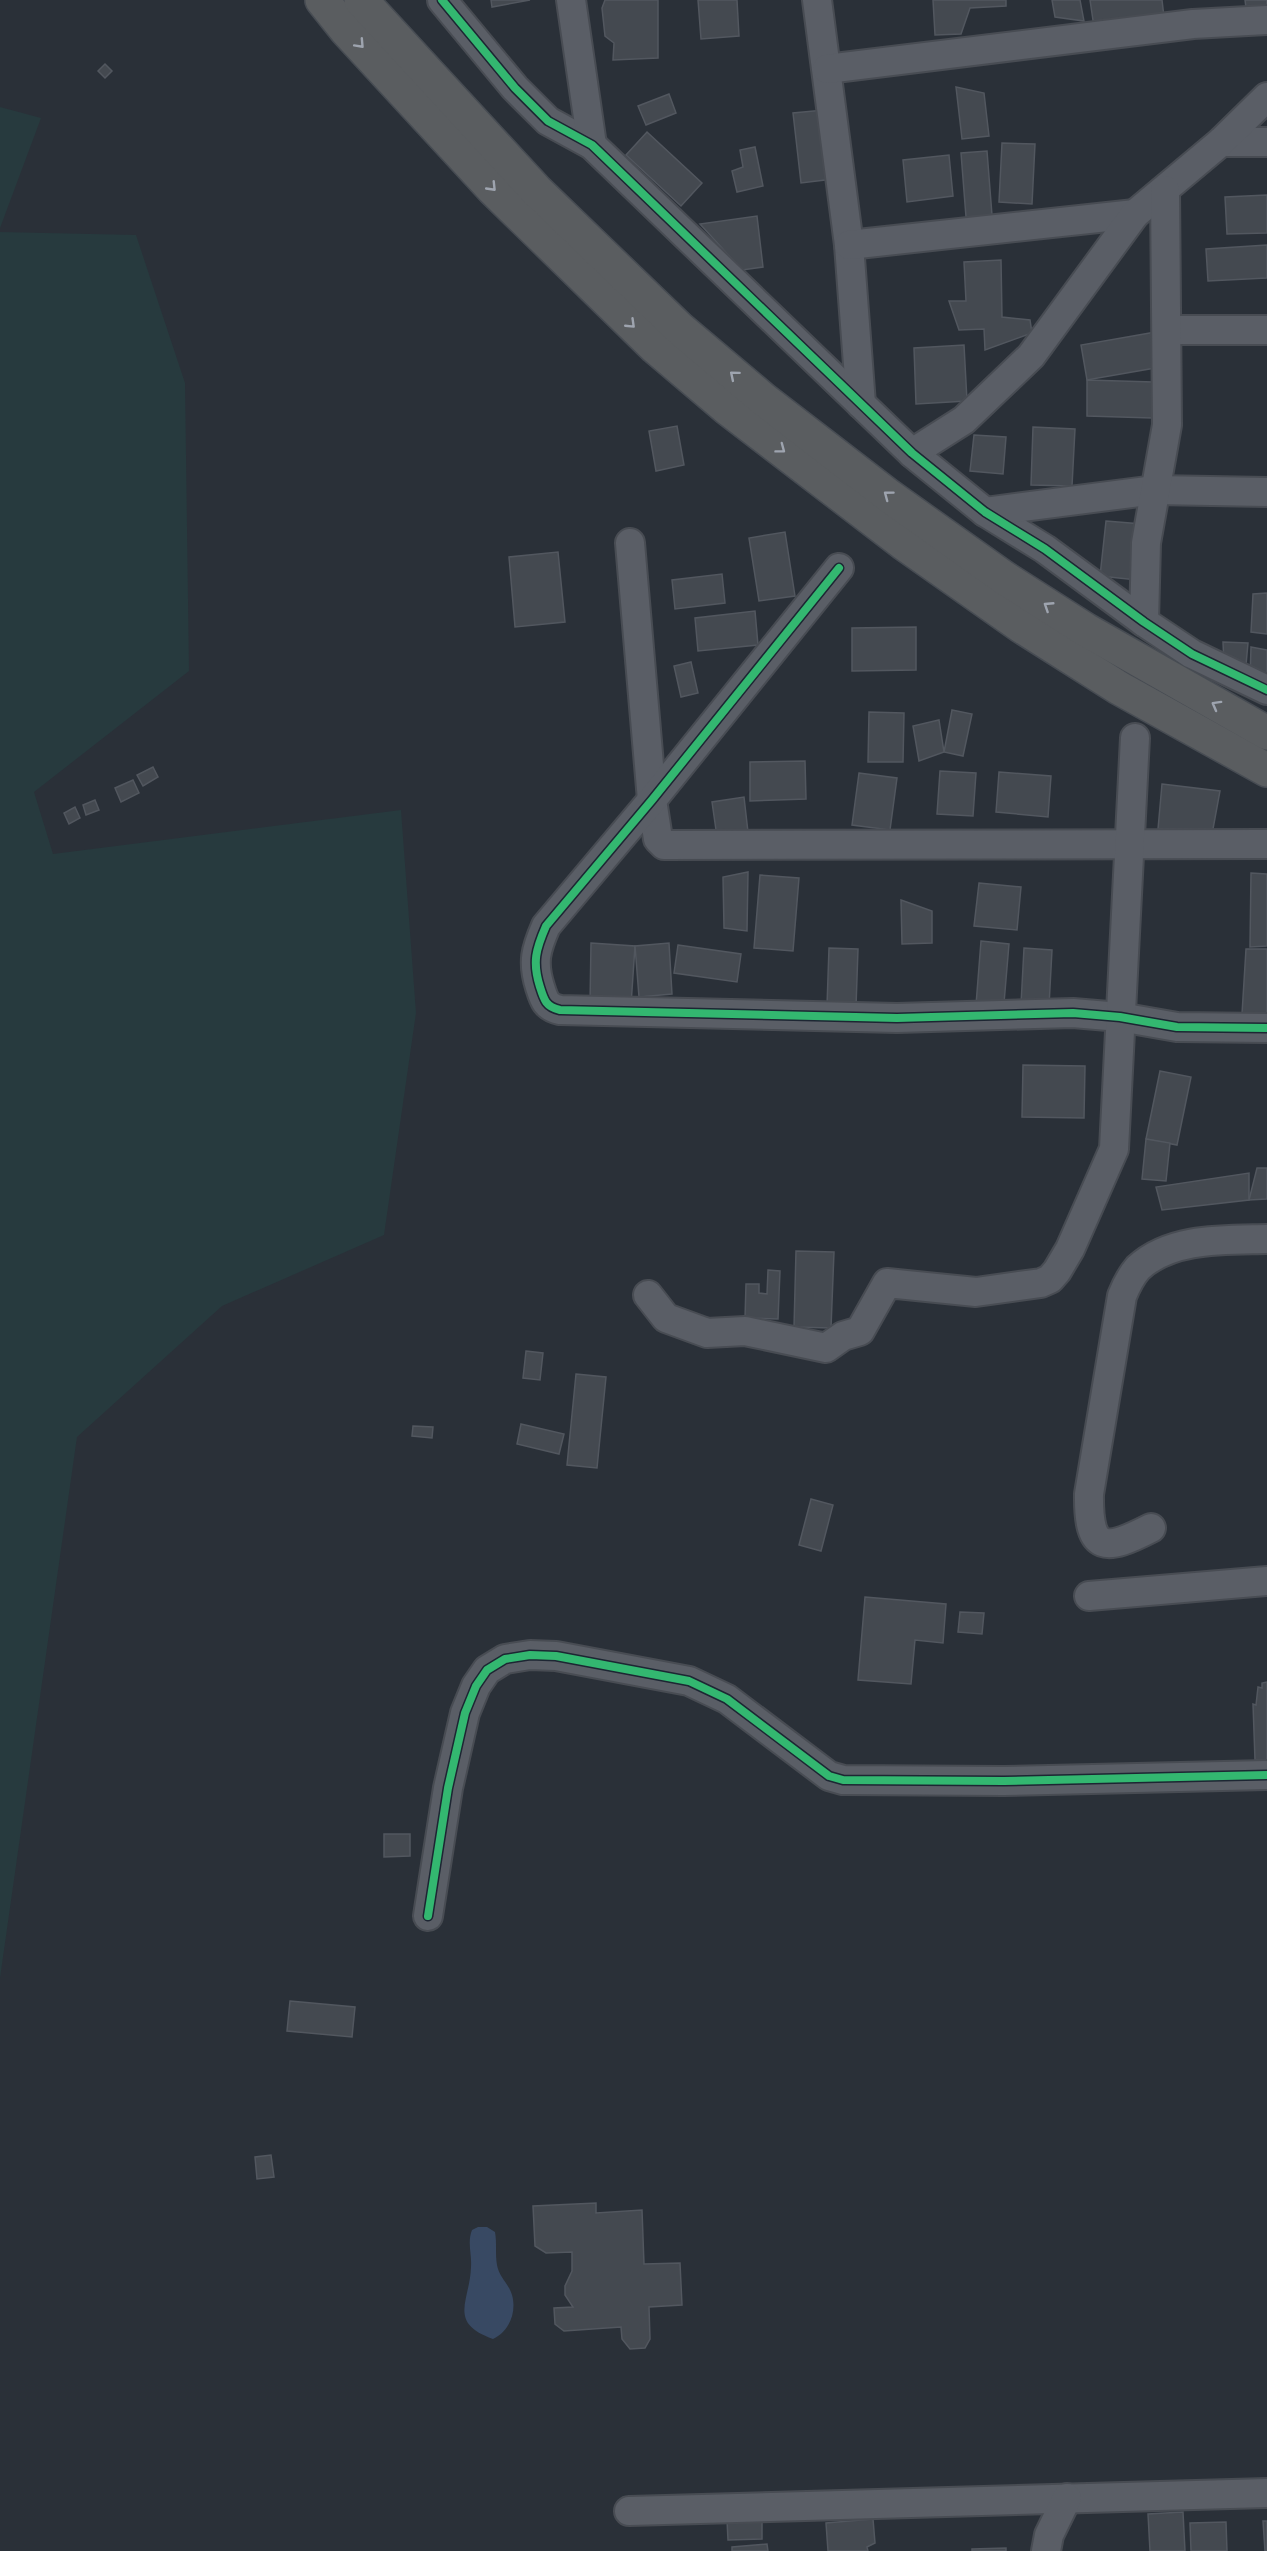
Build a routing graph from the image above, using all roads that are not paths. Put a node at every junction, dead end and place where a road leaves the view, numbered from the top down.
1 (322, 0) edge
2 (361, 0) edge
3 (442, 0) edge
4 (572, 0) edge
5 (817, 0) edge
6 (1267, 20) edge
7 (827, 69) junction
8 (1267, 97) edge
9 (1221, 142) junction
10 (1267, 142) edge
11 (592, 145) junction
12 (1165, 190) junction
13 (1135, 214) junction
14 (849, 245) junction
15 (1167, 330) junction
16 (1267, 330) edge
17 (861, 404) junction
18 (912, 453) junction
19 (1155, 490) junction
20 (1267, 492) edge
21 (985, 512) junction
22 (630, 543) dead end
23 (839, 568) dead end
24 (1144, 622) junction
25 (1264, 687) edge
26 (1267, 733) edge
27 (1135, 738) dead end
28 (1267, 770) edge
29 (652, 800) junction
30 (1267, 844) edge
31 (1129, 845) junction
32 (1120, 1017) junction
33 (1267, 1028) edge
34 (1267, 1239) edge
35 (648, 1295) dead end
36 (1151, 1528) dead end
37 (1267, 1581) edge
38 (1089, 1596) dead end
39 (1267, 1774) edge
40 (428, 1916) dead end
41 (1267, 2493) edge
42 (1067, 2498) junction
43 (629, 2511) dead end
44 (1046, 2551) edge

1 -> 28 highway
26 -> 2 highway
3 - 11 street
4 - 11 street
5 - 7 street
6 - 7 street
7 - 14 street
8 - 9 street
9 - 10 street
9 - 12 street
11 - 17 street
12 - 13 street
12 - 15 street
13 - 14 street
13 - 18 street
14 - 17 street
15 - 16 street
15 - 19 street
17 - 18 street
18 - 21 street
19 - 20 street
19 - 21 street
19 - 24 street
21 - 24 street
22 - 29 street
23 - 29 street
24 - 25 street
27 - 31 street
29 - 31 street
29 - 32 street
30 - 31 street
31 - 32 street
32 - 33 street
32 - 35 street
34 - 36 street
37 - 38 street
39 - 40 street
41 - 42 street
42 - 43 street
42 - 44 street

